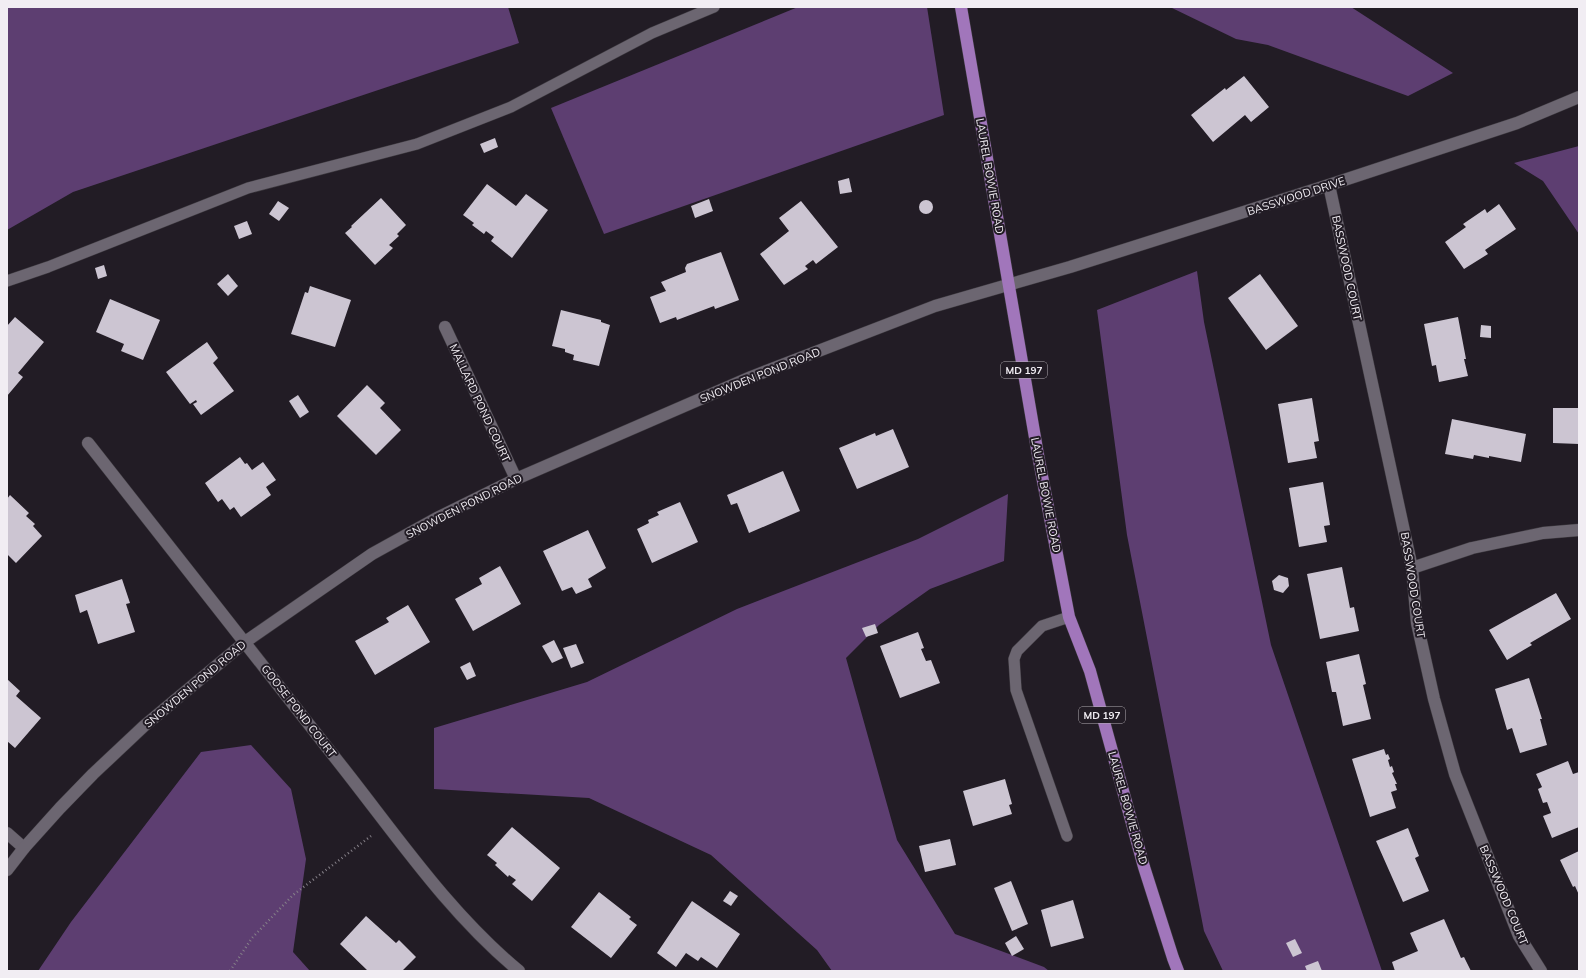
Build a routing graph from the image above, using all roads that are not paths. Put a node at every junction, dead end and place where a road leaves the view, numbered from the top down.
1 (714, 7) edge
2 (961, 7) edge
3 (1579, 97) edge
4 (1329, 186) junction
5 (7, 281) edge
6 (1009, 284) junction
7 (445, 327) dead end
8 (88, 443) dead end
9 (516, 479) junction
10 (1579, 530) edge
11 (1412, 568) junction
12 (1069, 617) junction
13 (245, 642) junction
14 (7, 833) edge
15 (1067, 836) dead end
16 (24, 848) junction
17 (7, 870) edge
18 (519, 971) edge
19 (1178, 971) edge
20 (1541, 971) edge

1 - 5 lane
2 - 6 main road, LAUREL BOWIE ROAD / MD 197
3 - 4 street, BASSWOOD DRIVE
4 - 6 street, BASSWOOD DRIVE
4 - 11 street, BASSWOOD COURT
6 - 9 street, SNOWDEN POND ROAD
6 - 12 main road, LAUREL BOWIE ROAD / MD 197
7 - 9 street, MALLARD POND COURT
8 - 13 street, GOOSE POND COURT
9 - 13 street, SNOWDEN POND ROAD
10 - 11 street
11 - 20 street, BASSWOOD COURT
12 - 15 lane
12 - 19 main road, LAUREL BOWIE ROAD / MD 197
13 - 16 street, SNOWDEN POND ROAD
13 - 18 street, GOOSE POND COURT
14 - 16 street
16 - 17 street, SNOWDEN POND ROAD

